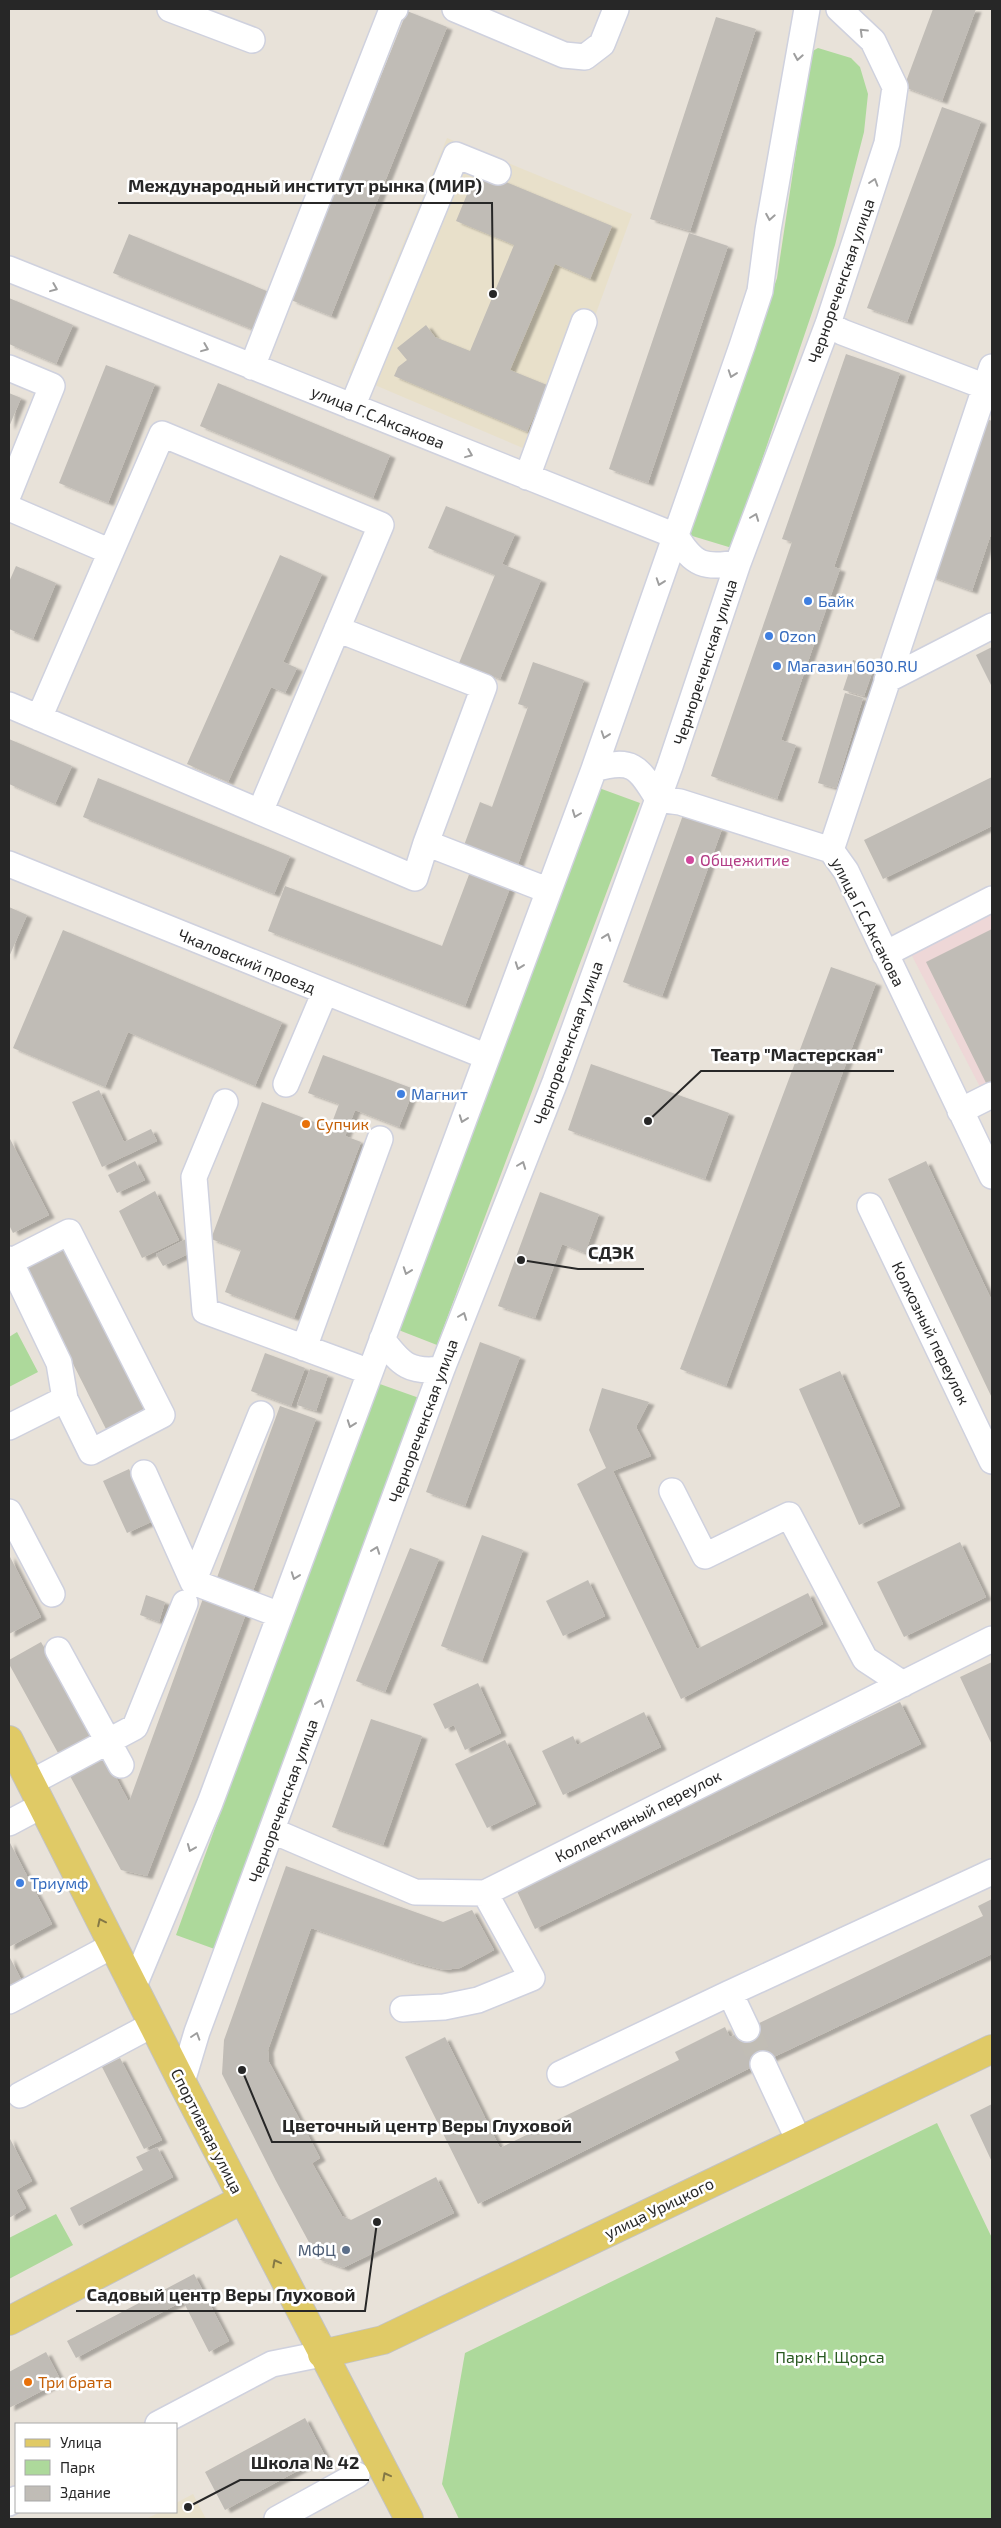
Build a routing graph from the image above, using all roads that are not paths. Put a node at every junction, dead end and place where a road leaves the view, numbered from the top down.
1 (170, 9) edge
2 (395, 9) edge
3 (455, 9) edge
4 (616, 9) edge
5 (807, 9) edge
6 (839, 9) edge
7 (252, 40) dead end
8 (498, 172) dead end
9 (9, 269) edge
10 (584, 322) dead end
11 (828, 324) junction
12 (252, 367) junction
13 (9, 368) edge
14 (989, 377) edge
15 (352, 407) junction
16 (527, 477) junction
17 (9, 494) edge
18 (9, 508) edge
19 (676, 536) junction
20 (111, 552) junction
21 (738, 563) junction
22 (992, 626) edge
23 (337, 630) junction
24 (887, 680) junction
25 (9, 705) edge
26 (39, 718) junction
27 (594, 768) junction
28 (658, 799) junction
29 (260, 812) junction
30 (426, 843) junction
31 (831, 850) junction
32 (9, 864) edge
33 (547, 890) junction
34 (992, 900) edge
35 (885, 954) junction
36 (325, 992) junction
37 (485, 1056) junction
38 (286, 1084) dead end
39 (992, 1095) edge
40 (225, 1102) dead end
41 (960, 1111) junction
42 (380, 1139) dead end
43 (992, 1176) edge
44 (870, 1206) dead end
45 (9, 1261) edge
46 (382, 1339) junction
47 (304, 1348) junction
48 (442, 1369) junction
49 (370, 1372) junction
50 (65, 1399) junction
51 (261, 1414) dead end
52 (9, 1426) edge
53 (992, 1461) edge
54 (144, 1473) dead end
55 (672, 1490) dead end
56 (9, 1512) edge
57 (189, 1592) junction
58 (52, 1594) dead end
59 (280, 1615) junction
60 (992, 1639) edge
61 (58, 1650) dead end
62 (903, 1684) junction
63 (9, 1740) edge
64 (108, 1741) junction
65 (121, 1765) dead end
66 (35, 1795) junction
67 (9, 1823) edge
68 (273, 1831) junction
69 (992, 1872) edge
70 (485, 1892) junction
71 (112, 1946) junction
72 (133, 1988) junction
73 (730, 1993) junction
74 (9, 2001) edge
75 (403, 2009) dead end
76 (152, 2024) junction
77 (746, 2029) tunnel mouth
78 (992, 2049) edge
79 (763, 2064) tunnel mouth
80 (560, 2074) dead end
81 (182, 2082) junction
82 (20, 2095) dead end
83 (799, 2141) junction
84 (243, 2199) junction
85 (9, 2321) edge
86 (322, 2354) junction
87 (160, 2423) edge
88 (357, 2475) dead end
89 (277, 2519) edge
90 (409, 2519) edge

1 - 7 street
2 - 12 street
3 - 4 street
5 -> 19 street
11 -> 6 street, Чернореченская улица
8 - 15 street
9 -> 12 street, улица Г.С.Аксакова
10 - 16 street
11 - 14 street
21 -> 11 street, Чернореченская улица
12 - 15 street, улица Г.С.Аксакова
13 - 17 street
14 - 24 street
15 -> 16 street, улица Г.С.Аксакова
16 - 19 street, улица Г.С.Аксакова
18 - 20 street
19 - 21 street
19 -> 27 street
20 - 23 street
20 - 26 street
21 - 28 street, Чернореченская улица
22 - 24 street
23 - 29 street
23 - 30 street
24 - 31 street
25 - 26 street
26 - 29 street
27 - 28 street
27 -> 33 street
28 - 31 street, улица Г.С.Аксакова
48 -> 28 street, Чернореченская улица
29 - 30 street
30 - 33 street
31 - 35 street, улица Г.С.Аксакова
32 - 36 street, Чкаловский проезд
33 -> 37 street
34 - 35 street
35 - 41 street, улица Г.С.Аксакова
36 - 37 street, Чкаловский проезд
36 - 38 street
37 -> 46 street
39 - 41 street
40 - 47 street
41 - 43 street, улица Г.С.Аксакова
42 - 47 street
44 - 53 street, Колхозный переулок
45 - 50 street
45 - 50 street
46 - 48 street
46 - 49 street
47 - 49 street
68 -> 48 street, Чернореченская улица
49 -> 59 street
50 - 52 street
51 - 57 street
54 - 57 street
55 - 62 street
56 - 58 street
57 - 59 street
57 - 64 street
59 -> 72 street
60 - 62 street, Коллективный переулок
61 - 64 street
62 - 70 street, Коллективный переулок
63 - 66 main road, Спортивная улица
64 - 65 street
64 - 66 street
66 - 67 street
71 -> 66 main road, Спортивная улица
68 - 70 street, Коллективный переулок
81 -> 68 street, Чернореченская улица
69 - 73 street
70 - 75 street
71 - 72 main road, Спортивная улица
71 - 74 street
72 - 76 main road, Спортивная улица
73 - 77 street
73 - 80 street
76 - 81 main road, Спортивная улица
76 - 82 street
78 - 83 main road, улица Урицкого
79 - 83 street
81 - 84 main road, Спортивная улица
83 - 86 main road, улица Урицкого
84 - 85 main road
86 -> 84 main road, Спортивная улица
86 - 87 street
90 -> 86 main road, Спортивная улица
88 - 89 street

